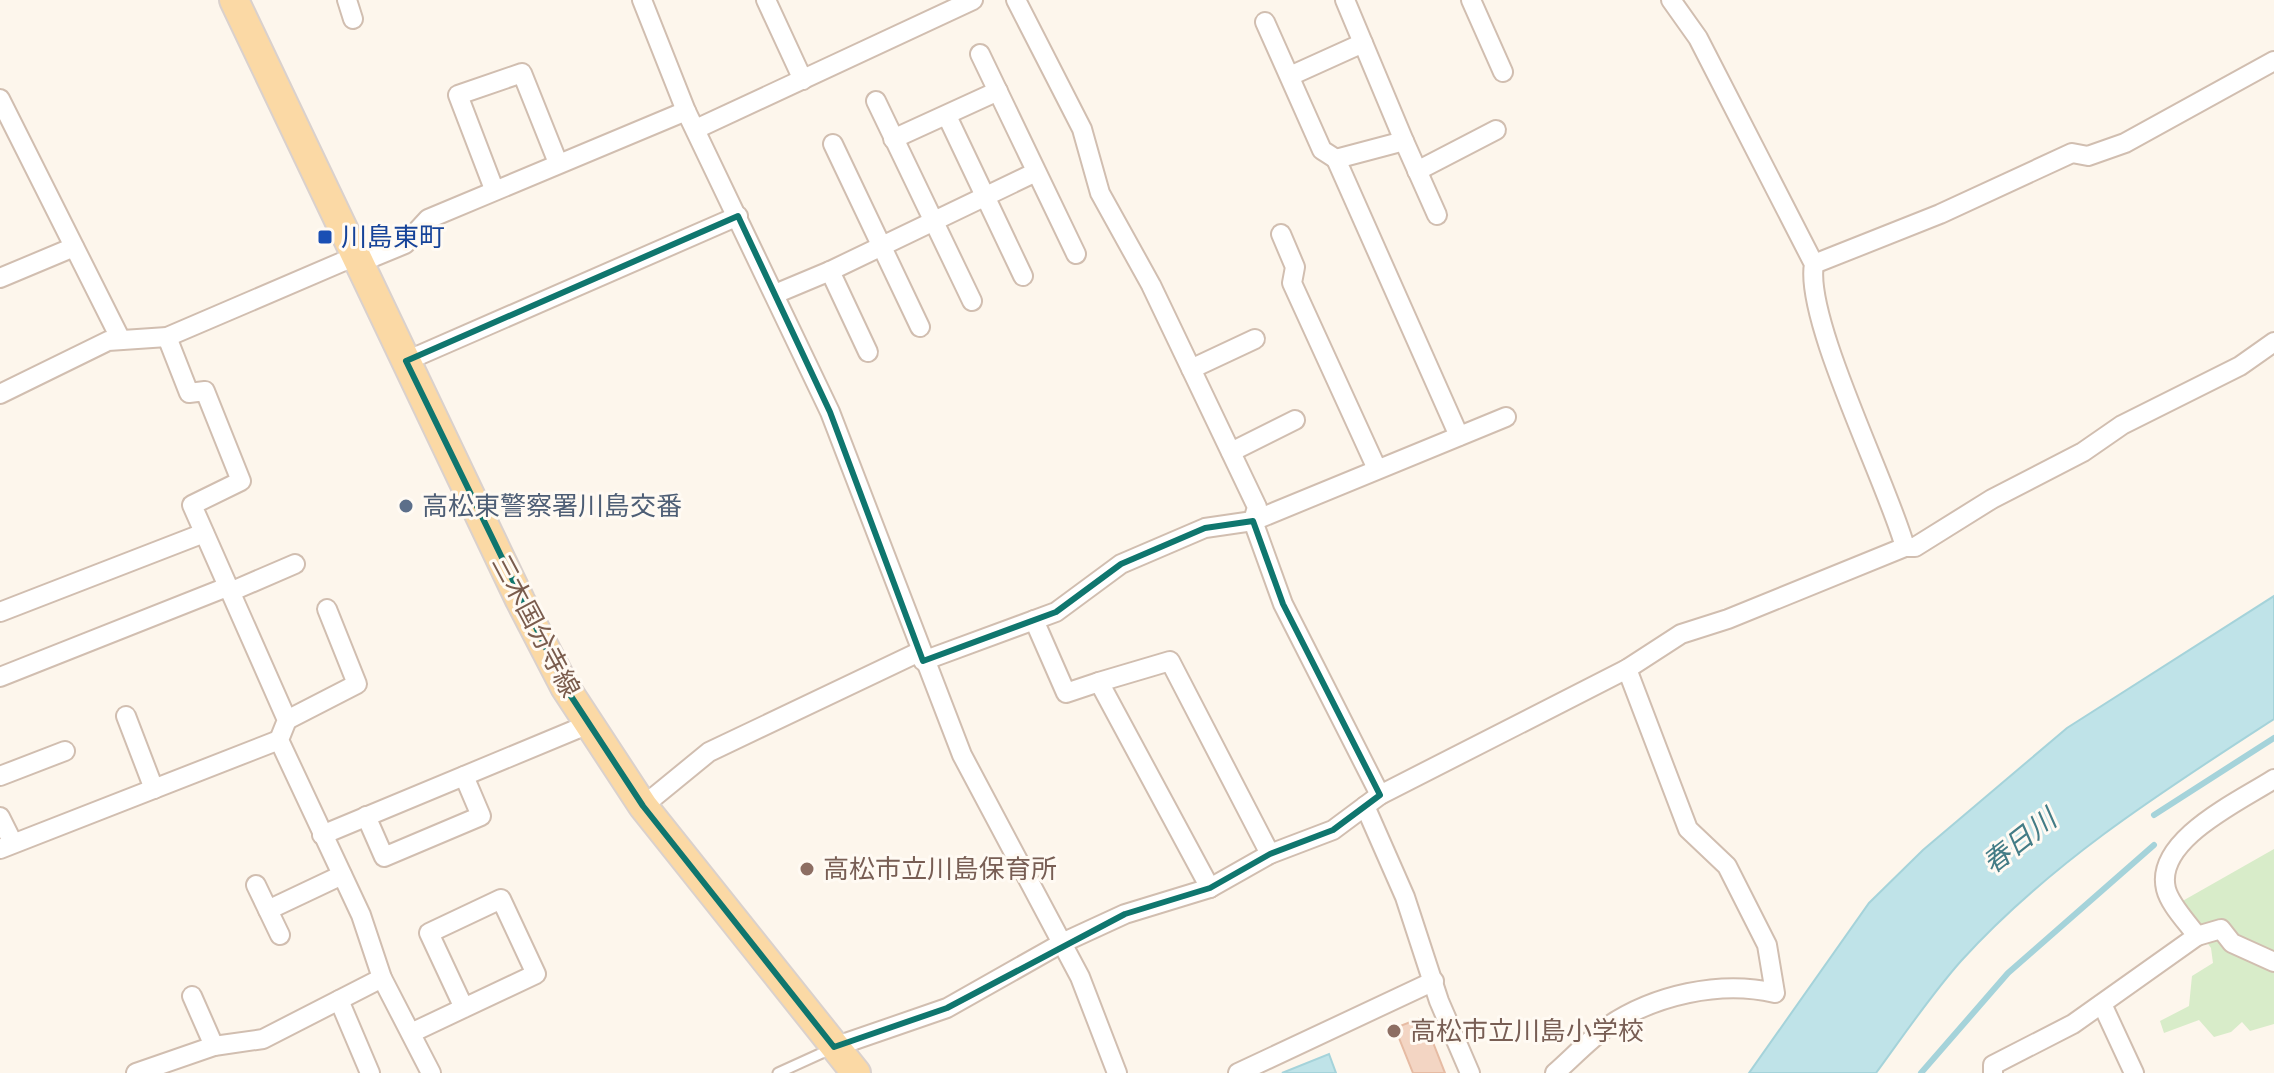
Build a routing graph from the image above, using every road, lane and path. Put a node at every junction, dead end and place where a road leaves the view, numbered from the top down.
1 (234, 0) edge
2 (347, 0) edge
3 (642, 0) edge
4 (766, 0) edge
5 (973, 0) edge
6 (1016, 0) edge
7 (1345, 0) edge
8 (1471, 0) edge
9 (1671, 0) edge
10 (353, 19) dead end
11 (1265, 22) dead end
12 (1363, 43) junction
13 (980, 54) dead end
14 (2274, 61) edge
15 (1503, 72) dead end
16 (1290, 76) junction
17 (803, 80) junction
18 (998, 91) junction
19 (0, 99) edge
20 (876, 101) dead end
21 (686, 111) junction
22 (947, 116) junction
23 (696, 129) junction
24 (1496, 130) dead end
25 (893, 139) junction
26 (1404, 141) junction
27 (833, 144) dead end
28 (1336, 159) junction
29 (558, 163) junction
30 (1417, 171) junction
31 (1036, 172) junction
32 (494, 189) junction
33 (985, 196) junction
34 (1437, 215) dead end
35 (738, 216) junction
36 (933, 221) junction
37 (1281, 234) dead end
38 (882, 246) junction
39 (74, 247) junction
40 (1076, 254) dead end
41 (358, 260) junction
42 (1814, 264) junction
43 (830, 271) junction
44 (1023, 276) dead end
45 (0, 278) edge
46 (775, 294) junction
47 (972, 301) dead end
48 (920, 327) dead end
49 (167, 337) junction
50 (1255, 339) dead end
51 (121, 340) junction
52 (2274, 342) edge
53 (868, 352) dead end
54 (406, 361) junction
55 (1191, 369) junction
56 (0, 394) edge
57 (1506, 417) dead end
58 (1295, 420) dead end
59 (1459, 436) junction
60 (1231, 452) junction
61 (1377, 469) junction
62 (1253, 521) junction
63 (204, 533) junction
64 (1905, 547) junction
65 (295, 564) dead end
66 (228, 590) junction
67 (327, 609) dead end
68 (0, 612) edge
69 (1034, 620) junction
70 (921, 656) junction
71 (1627, 669) junction
72 (0, 677) edge
73 (1099, 682) junction
74 (126, 716) dead end
75 (287, 720) junction
76 (589, 724) junction
77 (279, 740) junction
78 (65, 751) dead end
79 (0, 776) edge
80 (464, 776) junction
81 (2274, 779) edge
82 (154, 789) junction
83 (1372, 801) junction
84 (643, 806) junction
85 (366, 816) junction
86 (0, 817) edge
87 (322, 835) junction
88 (6, 846) edge
89 (1270, 854) junction
90 (342, 875) junction
91 (256, 885) dead end
92 (1210, 888) junction
93 (268, 910) junction
94 (280, 935) dead end
95 (2197, 936) junction
96 (1062, 943) junction
97 (2274, 962) edge
98 (382, 978) junction
99 (1434, 981) junction
100 (192, 996) dead end
101 (339, 1000) junction
102 (2102, 1004) junction
103 (464, 1008) junction
104 (411, 1033) junction
105 (214, 1046) junction
106 (834, 1047) junction
107 (136, 1073) edge
108 (370, 1073) edge
109 (431, 1073) edge
110 (778, 1073) edge
111 (856, 1073) edge
112 (1117, 1073) edge
113 (1238, 1073) edge
114 (1470, 1073) edge
115 (1555, 1073) edge
116 (1993, 1073) edge
117 (2134, 1073) edge

1 - 41 main road, 三木国分寺線
2 - 10 street
3 - 21 street
4 - 17 street
5 - 17 street
6 - 55 street
7 - 12 street
8 - 15 street
9 - 42 street
11 - 16 street
12 - 16 street
12 - 26 street
13 - 18 street
14 - 42 street
16 - 28 street
17 - 23 street
18 - 22 street
18 - 31 street
19 - 39 street
20 - 25 street
21 - 23 street
21 - 29 street
22 - 25 street
22 - 33 street
23 - 35 street
24 - 30 street
25 - 36 street
26 - 28 street
26 - 30 street
27 - 38 street
28 - 59 street
29 - 32 street
29 - 32 street
30 - 34 street
31 - 33 street
31 - 40 street
32 - 41 street
33 - 36 street
33 - 44 street
35 - 46 street
35 - 54 street
36 - 38 street
36 - 47 street
37 - 61 street
38 - 43 street
38 - 48 street
39 - 45 street
39 - 51 street
41 - 49 street
41 - 54 main road, 三木国分寺線
42 - 64 street
43 - 46 street
43 - 53 street
46 - 70 street
49 - 51 street
49 - 63 street
50 - 55 street
51 - 56 street
52 - 64 street
54 - 76 main road, 三木国分寺線
55 - 60 street
57 - 59 street
58 - 60 street
59 - 61 street
60 - 62 street
61 - 62 street
62 - 69 street
62 - 83 street
63 - 66 street
63 - 68 street
64 - 71 street
65 - 66 street
66 - 72 street
66 - 75 street
67 - 75 street
69 - 70 street
69 - 73 street
70 - 84 street
70 - 96 street
71 - 83 street
71 - 115 street
73 - 89 street
73 - 92 street
74 - 82 street
75 - 77 street
76 - 80 street
76 - 84 main road, 三木国分寺線
77 - 82 street
77 - 87 street
78 - 79 street
80 - 85 street
80 - 85 street
81 - 95 street
82 - 88 street
83 - 89 street
83 - 99 street
84 - 106 main road, 三木国分寺線
85 - 87 street
86 - 88 street
87 - 90 street
89 - 92 street
90 - 93 street
90 - 98 street
91 - 93 street
92 - 96 street
93 - 94 street
95 - 97 street
95 - 102 street
96 - 106 street
96 - 112 street
98 - 101 street
98 - 104 street
99 - 113 street
99 - 114 street
100 - 105 street
101 - 105 street
101 - 108 street
102 - 116 street
102 - 117 street
103 - 103 street
103 - 104 street
104 - 109 street
105 - 107 street
106 - 110 lane
106 - 111 main road, 三木国分寺線

